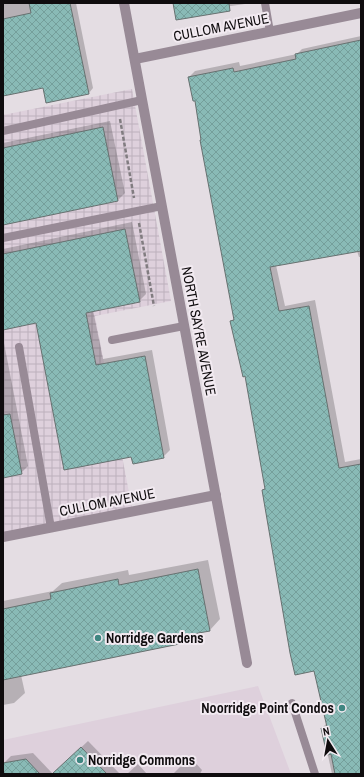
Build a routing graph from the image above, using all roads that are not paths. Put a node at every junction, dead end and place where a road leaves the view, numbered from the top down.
1 (124, 3) edge
2 (265, 3) edge
3 (361, 14) edge
4 (270, 32) junction
5 (134, 60) junction
6 (142, 100) junction
7 (3, 131) edge
8 (162, 206) junction
9 (3, 238) edge
10 (184, 326) junction
11 (112, 340) dead end
12 (19, 347) dead end
13 (216, 495) junction
14 (51, 528) junction
15 (3, 537) edge
16 (247, 664) dead end
17 (292, 703) dead end
18 (315, 774) edge

1 - 5 street, NORTH SAYRE AVENUE
2 - 4 lane
3 - 4 street, CULLOM AVENUE
4 - 5 street, CULLOM AVENUE
5 - 6 street, NORTH SAYRE AVENUE
6 - 7 lane
6 - 8 street, NORTH SAYRE AVENUE
8 - 9 lane
8 - 10 street, NORTH SAYRE AVENUE
10 - 11 lane
10 - 13 street, NORTH SAYRE AVENUE
12 - 14 lane
13 - 14 street, CULLOM AVENUE
13 - 16 street, NORTH SAYRE AVENUE
14 - 15 street, CULLOM AVENUE
17 - 18 lane

